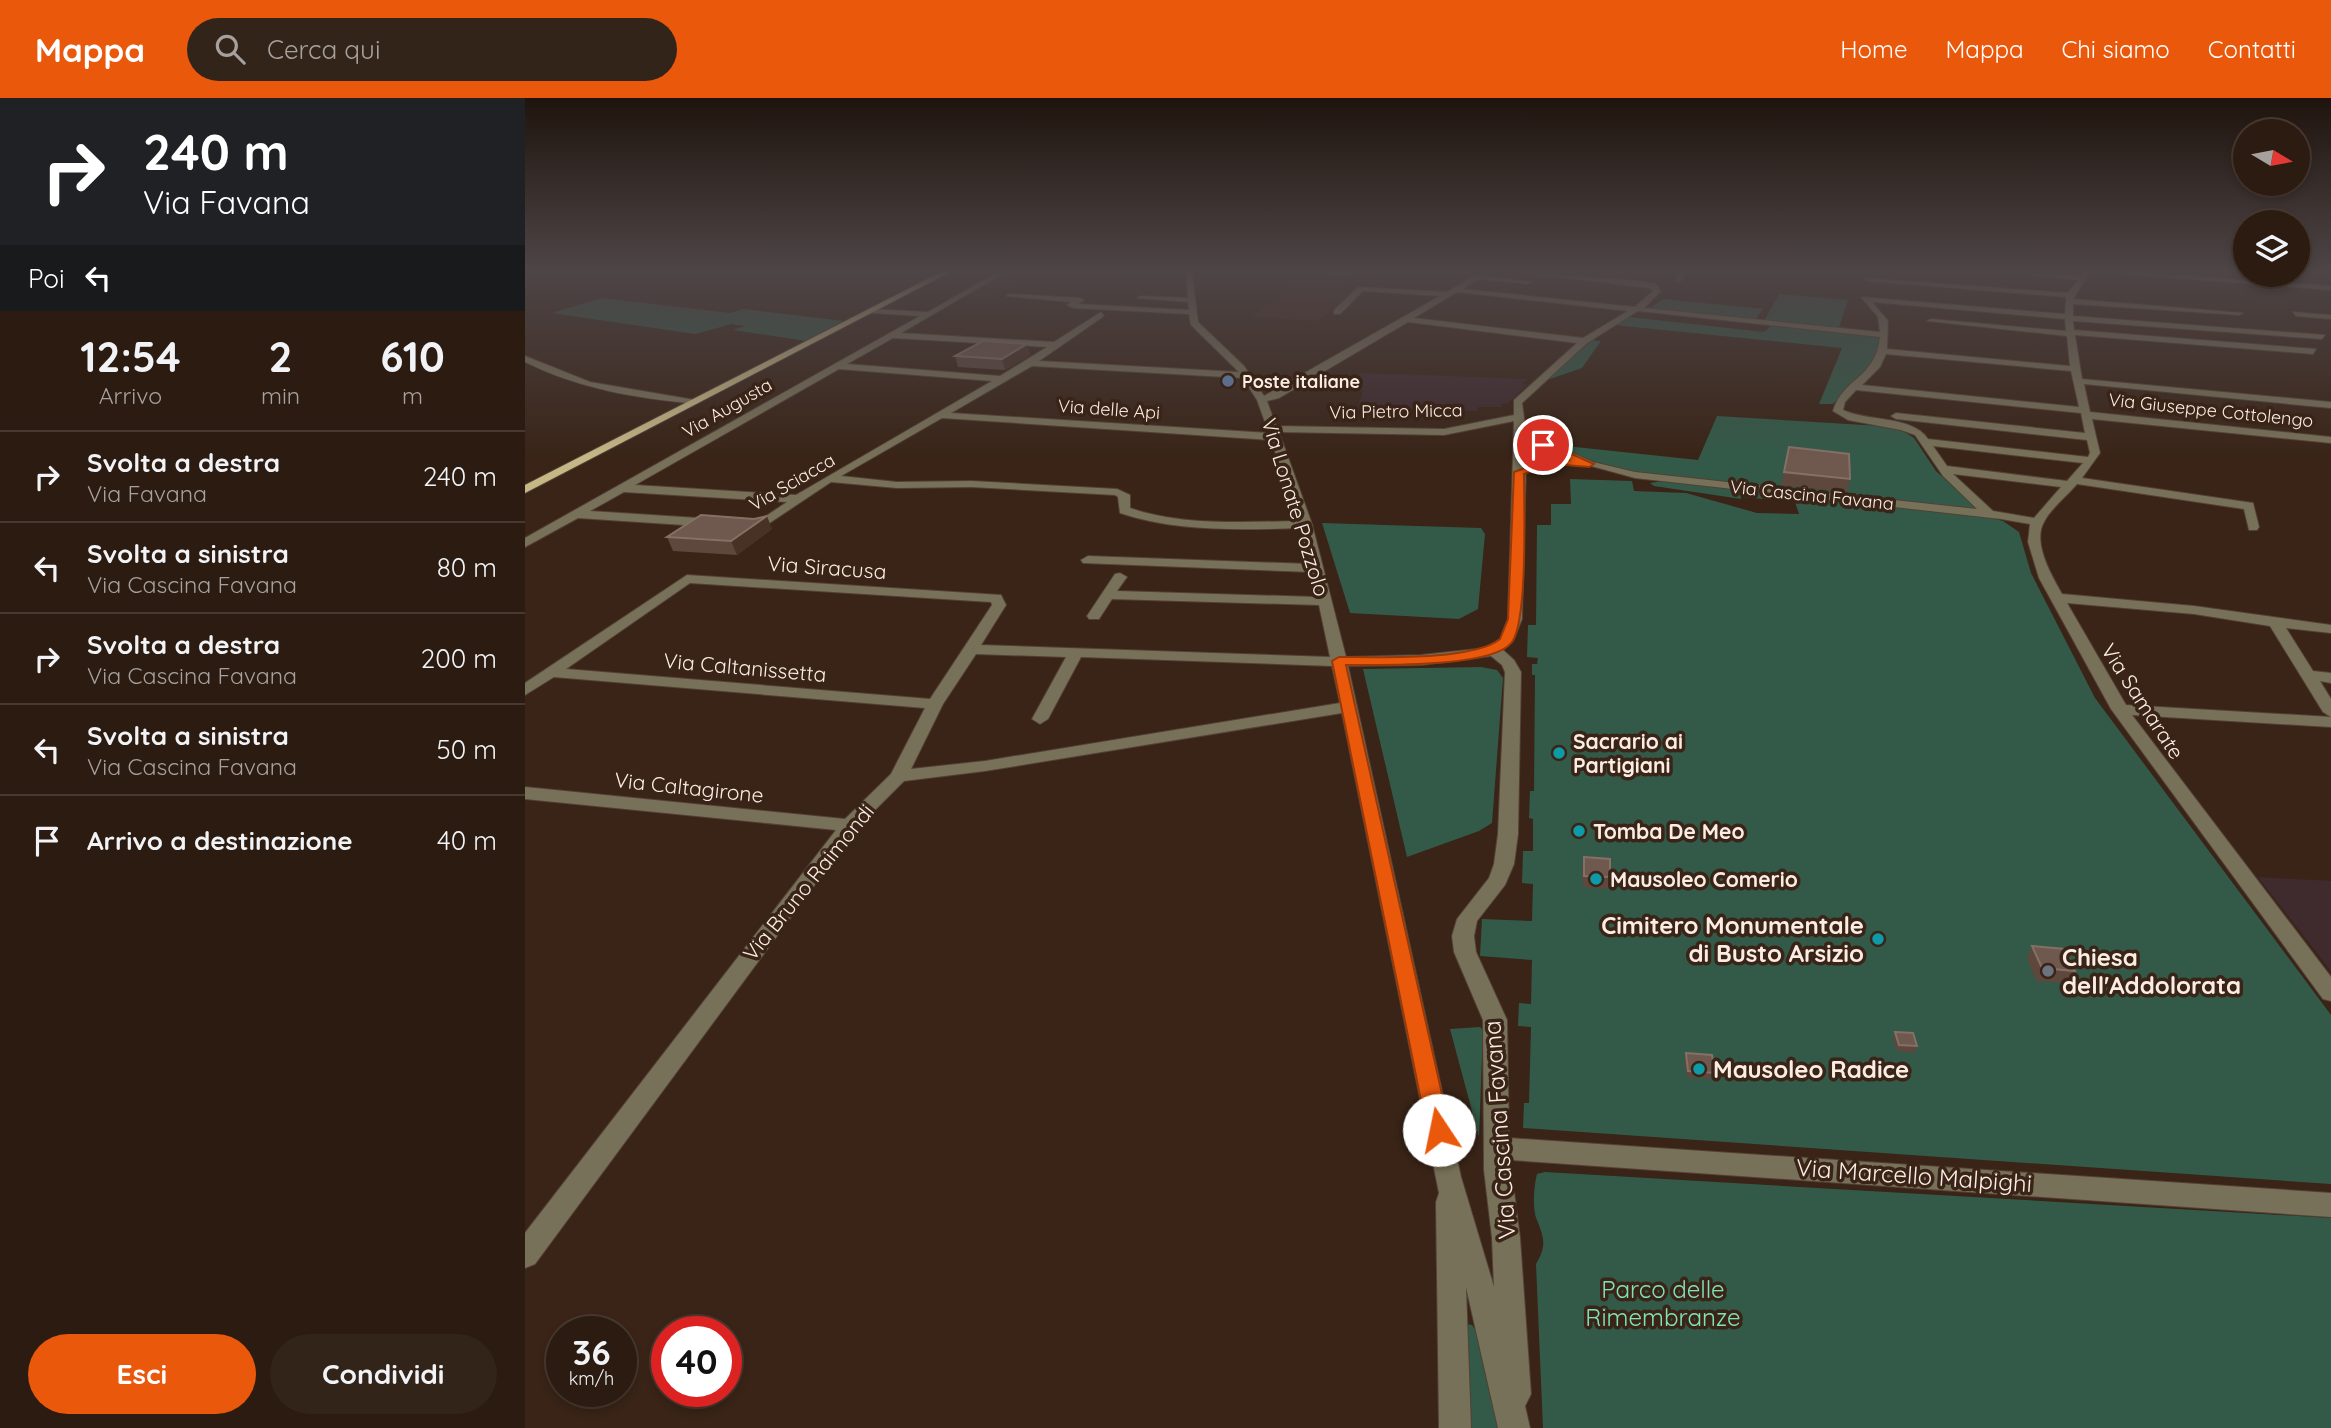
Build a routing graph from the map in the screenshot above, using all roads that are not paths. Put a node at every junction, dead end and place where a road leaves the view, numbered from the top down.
1 (827, 334) edge
2 (1071, 334) edge
3 (1204, 334) edge
4 (1381, 334) edge
5 (1528, 334) edge
6 (1595, 334) edge
7 (1876, 334) edge
8 (2070, 334) edge
9 (2084, 334) edge
10 (2285, 334) edge
11 (893, 335) joint
12 (1885, 335) joint
13 (2322, 337) dead end
14 (1584, 341) junction
15 (1055, 345) junction
16 (1884, 351) junction
17 (2313, 351) dead end
18 (525, 359) edge
19 (1030, 363) junction
20 (837, 366) junction
21 (1246, 375) junction
22 (2077, 375) junction
23 (999, 379) junction
24 (1855, 387) junction
25 (1262, 400) junction
26 (696, 401) junction
27 (2331, 405) edge
28 (2086, 413) junction
29 (1875, 414) dead end
30 (940, 415) junction
31 (1518, 417) junction
32 (1274, 433) junction
33 (1521, 434) junction
34 (2092, 438) junction
35 (2331, 440) edge
36 (1927, 442) junction
37 (1520, 458) junction
38 (1559, 461) junction
39 (2090, 461) junction
40 (1589, 464) junction
41 (1943, 469) junction
42 (1519, 472) junction
43 (833, 479) junction
44 (2071, 483) junction
45 (622, 488) junction
46 (525, 490) edge
47 (798, 499) junction
48 (577, 514) junction
49 (1990, 514) junction
50 (2037, 522) junction
51 (1306, 524) junction
52 (2253, 527) dead end
53 (525, 543) edge
54 (1088, 560) dead end
55 (1318, 568) junction
56 (1120, 577) dead end
57 (1108, 595) junction
58 (2056, 598) junction
59 (1325, 601) junction
60 (1094, 616) dead end
61 (2275, 622) junction
62 (2331, 629) edge
63 (971, 649) junction
64 (1076, 652) junction
65 (1483, 653) junction
66 (1338, 657) junction
67 (551, 672) junction
68 (2308, 675) junction
69 (2331, 678) edge
70 (525, 690) edge
71 (935, 704) junction
72 (1348, 707) junction
73 (2119, 709) junction
74 (2331, 712) edge
75 (1040, 719) dead end
76 (2331, 722) edge
77 (899, 776) junction
78 (525, 793) edge
79 (849, 825) junction
80 (2331, 993) edge
81 (1496, 1147) junction
82 (1448, 1177) junction
83 (2331, 1205) edge
84 (525, 1255) edge
85 (1455, 1428) edge
86 (1516, 1428) edge

1 - 26 main road
2 - 15 street, Via Sciacca
3 - 21 street, Via Lonate Pozzolo
4 - 25 street
5 - 14 street
6 - 14 street
7 - 12 street
8 - 22 street
9 - 17 street
10 - 13 street
11 - 15 street
11 - 20 street, Via Augusta
12 - 16 street
14 - 31 street
15 - 19 street, Via Sciacca
16 - 22 street
16 - 24 street
18 - 26 street
19 - 21 street
19 - 23 street, Via Sciacca
20 - 23 street
20 - 45 street, Via Augusta
21 - 25 street, Via Lonate Pozzolo
22 - 27 street
22 - 28 street
23 - 30 street, Via Sciacca
24 - 28 street
24 - 36 street
25 - 32 street, Via Lonate Pozzolo
26 - 46 main road
28 - 34 street
28 - 35 street, Via Giuseppe Cottolengo
29 - 34 street
30 - 32 street, Via delle Api
30 - 43 street, Via Sciacca
31 - 32 street, Via Pietro Micca
31 - 33 street
32 - 51 street, Via Lonate Pozzolo
33 - 37 street
33 - 40 street, Via Cascina Favana
34 - 39 street
36 - 39 street
36 - 41 street
37 - 38 street, Via Cascina Favana
37 - 42 street
38 - 40 street, Via Cascina Favana
38 - 42 street, Via Cascina Favana
39 - 44 street
40 - 49 street, Via Cascina Favana
41 - 44 street
41 - 49 street
42 - 65 street
43 - 47 street, Via Sciacca
43 - 51 street
44 - 50 street
44 - 52 street
45 - 47 street
45 - 48 street, Via Augusta
47 - 48 street, Via Sciacca
48 - 53 street, Via Augusta
49 - 50 street, Via Cascina Favana
50 - 58 street, Via Samarate
51 - 55 street, Via Lonate Pozzolo
54 - 55 street
55 - 59 street, Via Lonate Pozzolo
56 - 57 street
57 - 59 street
57 - 60 street
58 - 61 street
58 - 73 street, Via Samarate
59 - 66 street, Via Lonate Pozzolo
61 - 62 street
61 - 68 street
63 - 64 street
63 - 67 street, Via Siracusa
63 - 71 street, Via Bruno Raimondi
64 - 66 street
64 - 75 street
65 - 66 street
65 - 81 street, Via Cascina Favana
66 - 72 street, Via Lonate Pozzolo
67 - 70 street, Via Siracusa
67 - 71 street, Via Caltanissetta
68 - 69 street
68 - 74 street
71 - 77 street, Via Bruno Raimondi
72 - 77 street
72 - 82 street, Via Lonate Pozzolo
73 - 76 street
73 - 80 street, Via Samarate
77 - 79 street, Via Bruno Raimondi
78 - 79 street, Via Caltagirone
79 - 84 street, Via Bruno Raimondi
81 - 83 street, Via Marcello Malpighi
81 - 86 street, Via Cascina Favana
82 - 85 street
82 - 86 street

